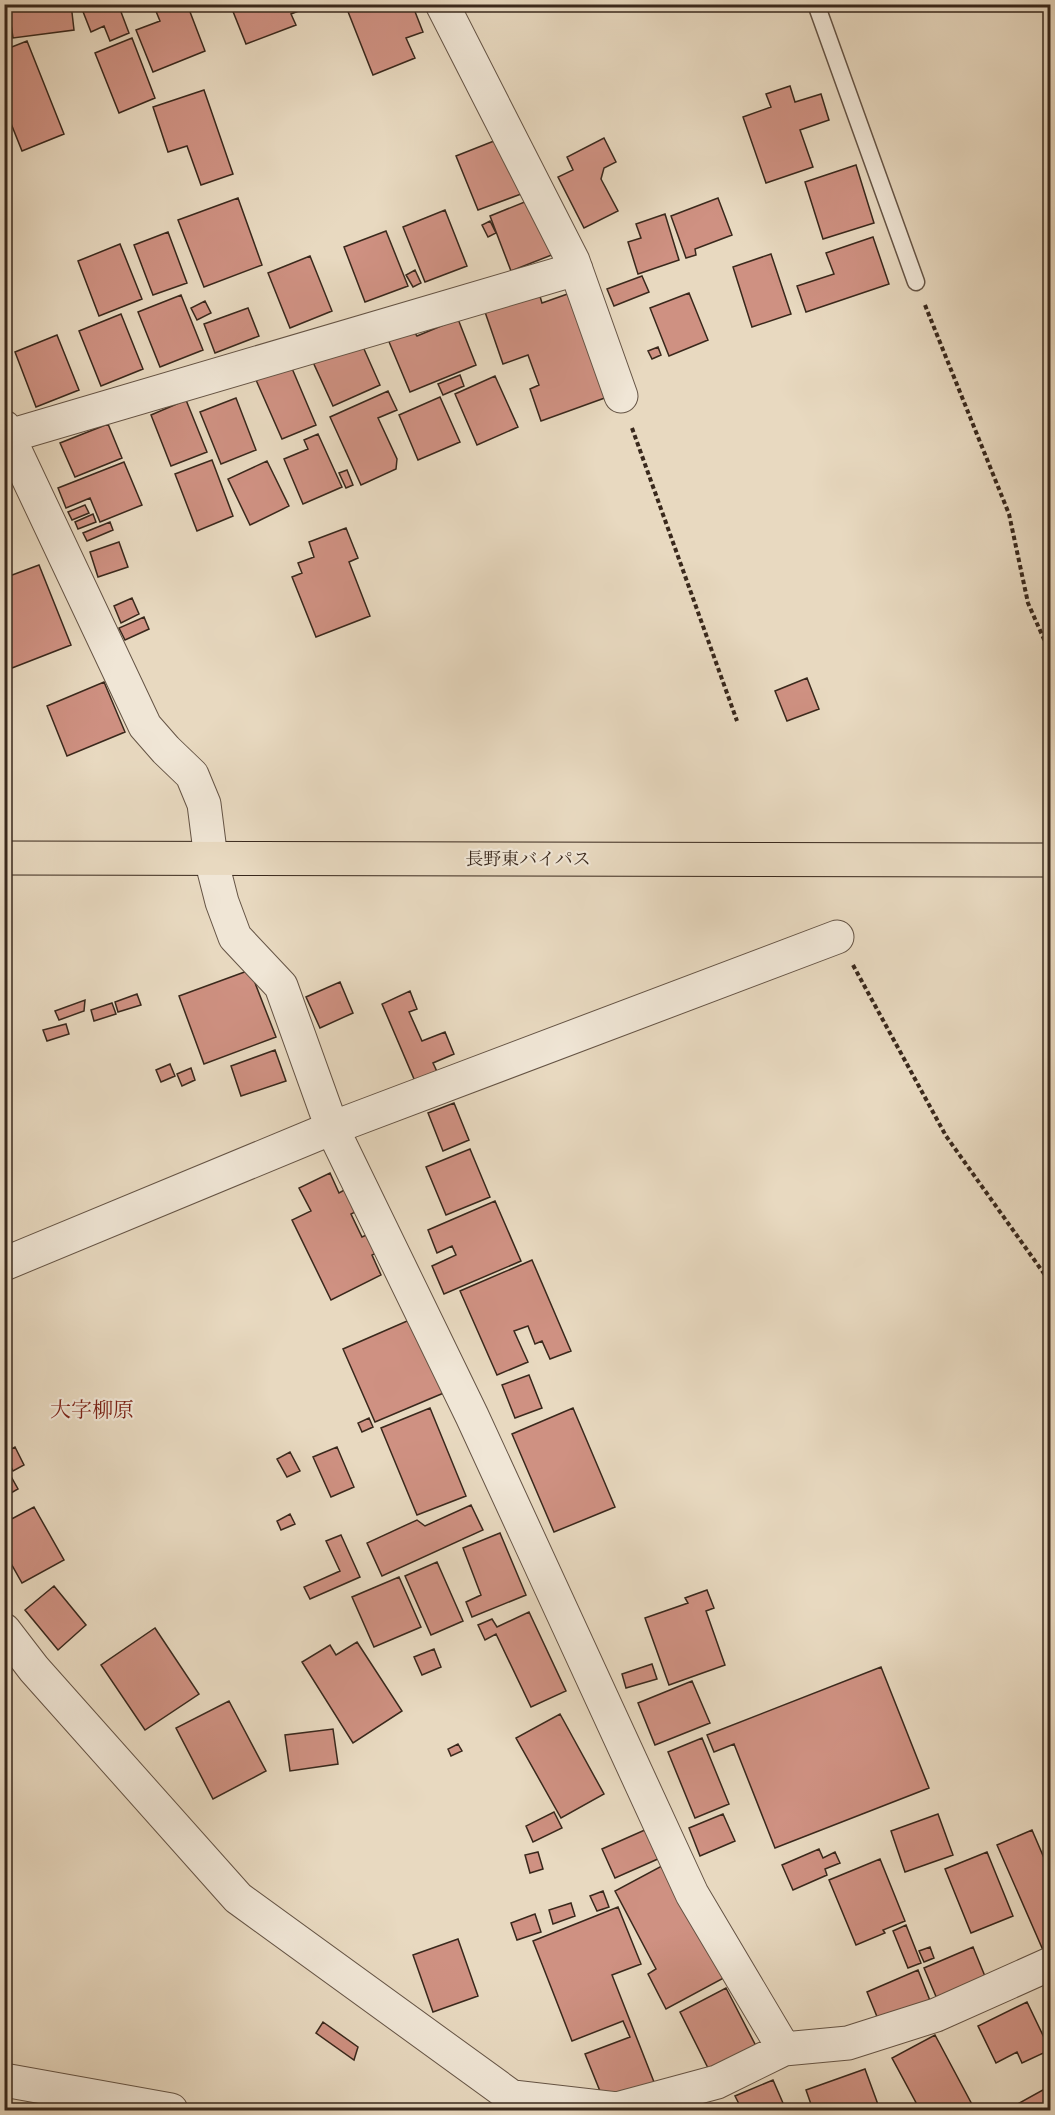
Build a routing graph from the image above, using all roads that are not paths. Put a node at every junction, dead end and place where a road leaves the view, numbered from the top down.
1 (442, 4) edge
2 (816, 4) edge
3 (576, 269) junction
4 (916, 282) road end
5 (621, 396) road end
6 (6, 433) edge
7 (4, 858) edge
8 (211, 859) junction
9 (1050, 860) edge
10 (837, 938) road end
11 (332, 1128) junction
12 (4, 1264) edge
13 (4, 1630) edge
14 (1050, 1964) edge
15 (783, 2049) junction
16 (4, 2080) edge
17 (522, 2104) edge
18 (171, 2110) edge

1 - 3 street
2 - 4 lane
3 - 5 street
3 - 6 street
6 - 8 street
7 - 8 highway, 長野東バイパス
8 - 9 highway, 長野東バイパス
8 - 11 street
10 - 11 street
11 - 12 street
11 - 15 street
13 - 17 street
14 - 15 street
15 - 17 street
16 - 18 street

